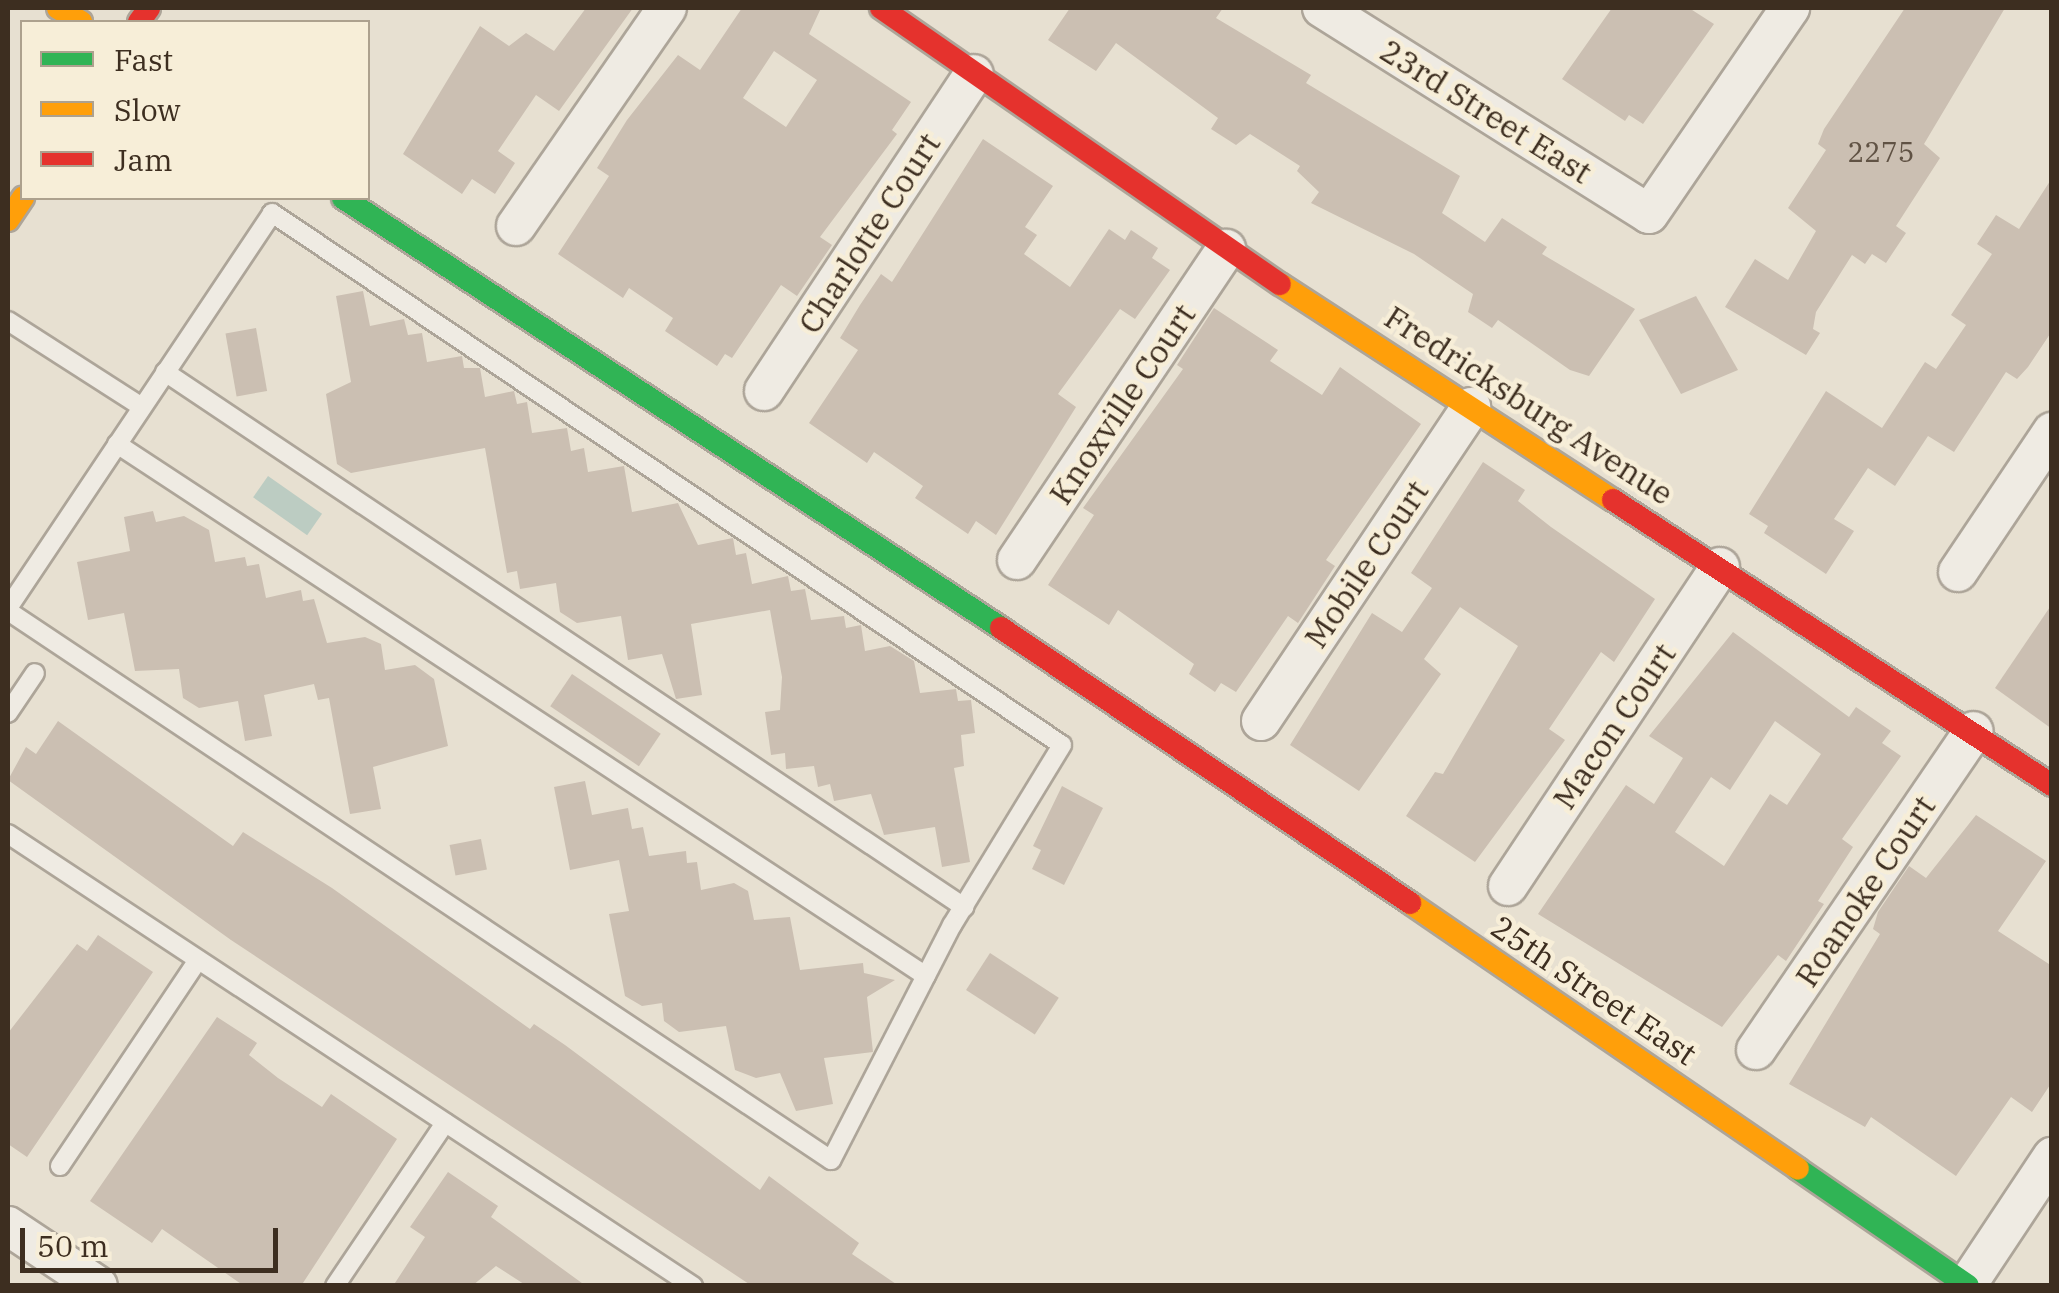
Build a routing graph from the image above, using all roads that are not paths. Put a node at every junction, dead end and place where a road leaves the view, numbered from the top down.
1 (667, 8) edge
2 (880, 8) edge
3 (1322, 8) edge
4 (1790, 8) edge
5 (974, 74) junction
6 (346, 200) edge
7 (516, 226) dead end
8 (1226, 249) junction
9 (8, 320) edge
10 (166, 372) junction
11 (764, 391) dead end
12 (142, 407) junction
13 (1471, 407) junction
14 (2052, 432) edge
15 (118, 444) junction
16 (1018, 560) dead end
17 (1720, 567) junction
18 (1958, 572) dead end
19 (8, 610) edge
20 (35, 672) dead end
21 (8, 713) edge
22 (1261, 721) dead end
23 (1974, 731) junction
24 (2052, 785) edge
25 (8, 834) edge
26 (1508, 886) dead end
27 (964, 907) junction
28 (198, 960) junction
29 (926, 976) junction
30 (1756, 1050) dead end
31 (445, 1123) junction
32 (2052, 1157) edge
33 (60, 1166) dead end
34 (8, 1226) edge
35 (692, 1285) edge
36 (1967, 1285) edge
37 (98, 1286) edge
38 (335, 1286) edge

1 - 7 street
2 - 5 street, Fredricksburg Avenue
3 - 4 street, 23rd Street East
5 - 8 street, Fredricksburg Avenue
5 - 11 street, Charlotte Court
6 - 36 street, 25th Street East
8 - 13 street, Fredricksburg Avenue
8 - 16 street, Knoxville Court
9 - 12 lane
10 - 12 lane
10 - 27 lane
10 - 27 lane
12 - 15 lane
13 - 17 street, Fredricksburg Avenue
13 - 22 street, Mobile Court
14 - 18 street
15 - 19 lane
15 - 29 lane
17 - 23 street, Fredricksburg Avenue
17 - 26 street, Macon Court
19 - 29 lane
20 - 21 lane
23 - 24 street, Fredricksburg Avenue
23 - 30 street, Roanoke Court
25 - 28 lane
27 - 29 lane
28 - 31 lane
28 - 33 lane
31 - 35 lane
31 - 38 lane
32 - 36 street
34 - 37 street

